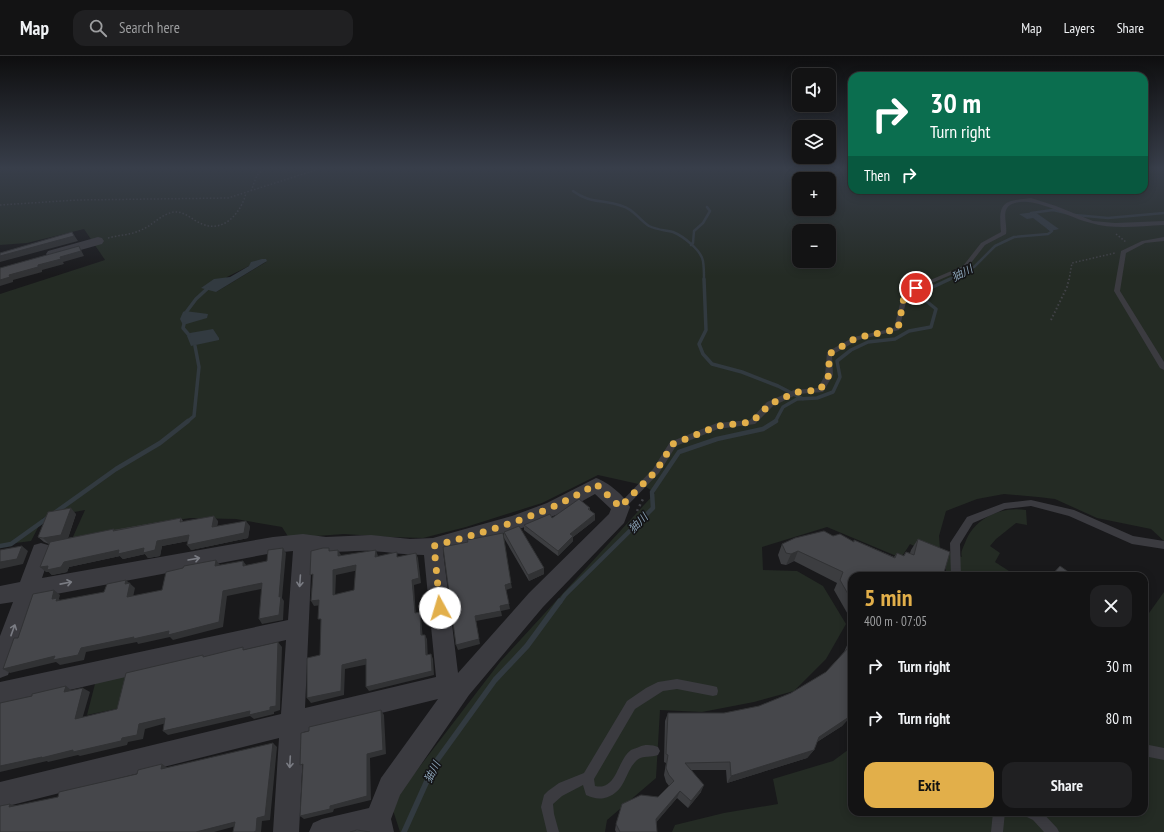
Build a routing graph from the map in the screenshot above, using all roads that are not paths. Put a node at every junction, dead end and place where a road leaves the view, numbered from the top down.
1 (1008, 204) edge
2 (1045, 204) edge
3 (1164, 222) edge
4 (1164, 239) edge
5 (98, 240) road end
6 (38, 258) edge
7 (1164, 368) edge
8 (620, 507) junction
9 (303, 542) junction
10 (1164, 545) edge
11 (434, 546) junction
12 (41, 551) dead end
13 (956, 572) edge
14 (28, 590) junction
15 (0, 595) edge
16 (297, 628) junction
17 (0, 667) edge
18 (455, 686) junction
19 (714, 691) dead end
20 (0, 694) edge
21 (292, 723) junction
22 (654, 751) dead end
23 (1148, 751) edge
24 (1164, 754) edge
25 (588, 778) junction
26 (0, 794) edge
27 (999, 816) edge
28 (1037, 816) edge
29 (379, 825) edge
30 (286, 832) edge
31 (322, 832) edge
32 (553, 832) edge
33 (997, 832) edge
34 (1053, 832) edge

1 - 8 lane
2 - 3 lane
4 - 7 lane
5 - 6 street
8 - 11 street
8 - 18 street
9 - 11 street
14 -> 9 street
9 -> 16 street
10 - 13 lane
11 - 18 street
12 - 14 street
14 - 15 street
17 -> 14 street
16 - 20 street
16 - 21 street
18 - 21 street
18 - 29 street
19 - 25 lane
21 - 26 street
21 -> 30 street
22 - 25 lane
23 - 24 lane
25 - 32 lane
27 - 33 lane
28 - 34 lane
29 - 31 street

